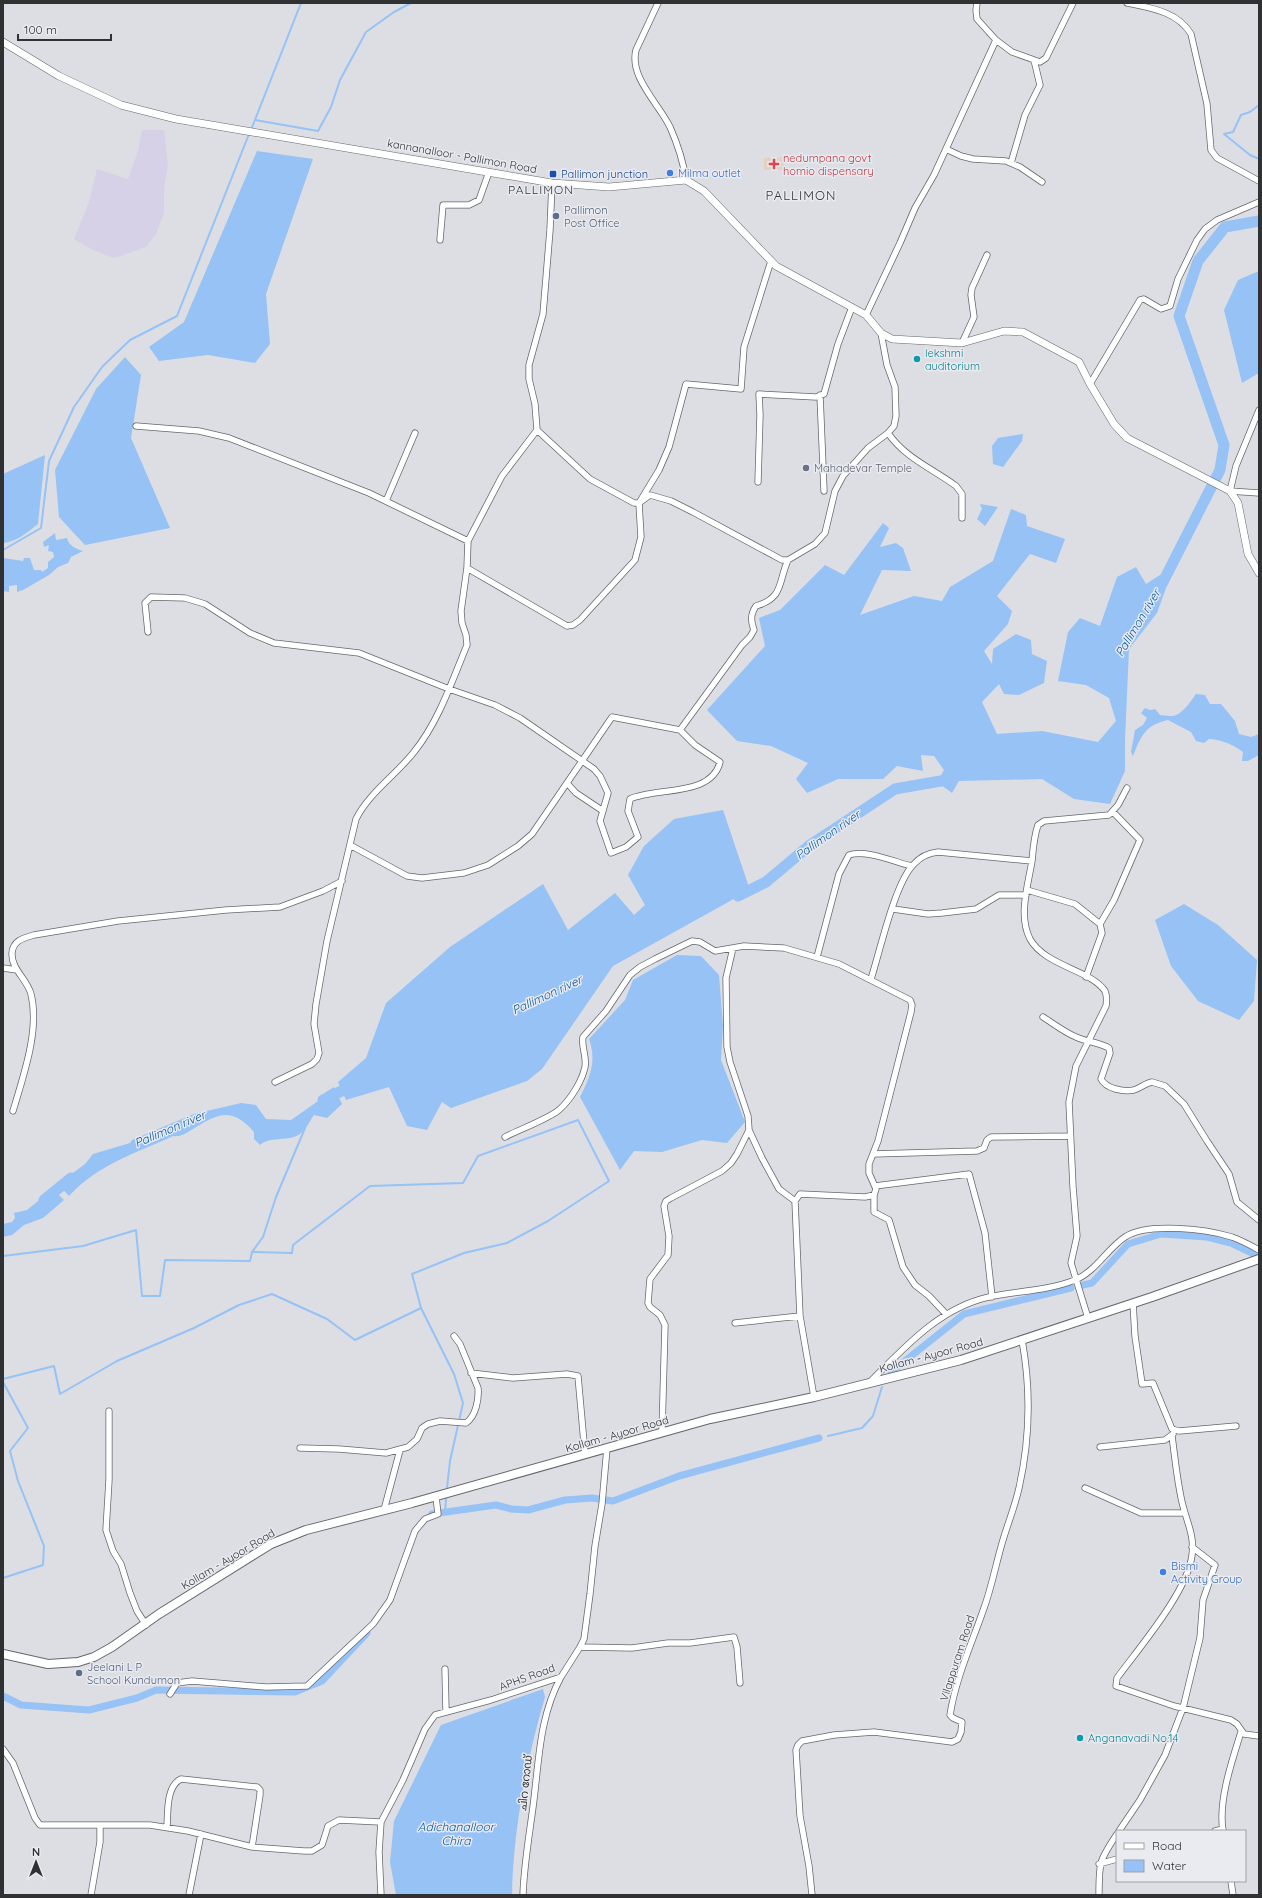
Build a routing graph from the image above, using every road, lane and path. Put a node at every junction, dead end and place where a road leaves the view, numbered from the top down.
1 (658, 3) edge
2 (977, 3) edge
3 (1073, 3) edge
4 (1127, 3) edge
5 (996, 40) junction
6 (3, 42) edge
7 (1034, 60) junction
8 (946, 148) junction
9 (1011, 163) junction
10 (489, 172) junction
11 (686, 180) junction
12 (1259, 181) edge
13 (1042, 182) dead end
14 (552, 183) junction
15 (1259, 202) edge
16 (440, 240) dead end
17 (987, 255) dead end
18 (771, 261) junction
19 (852, 307) junction
20 (866, 315) junction
21 (881, 333) junction
22 (962, 343) junction
23 (1090, 384) junction
24 (820, 395) junction
25 (1259, 410) edge
26 (136, 426) dead end
27 (537, 430) junction
28 (415, 433) dead end
29 (888, 433) junction
30 (758, 482) dead end
31 (1227, 489) junction
32 (824, 492) dead end
33 (1259, 493) edge
34 (386, 501) junction
35 (639, 503) junction
36 (962, 518) dead end
37 (468, 542) junction
38 (788, 560) junction
39 (467, 568) junction
40 (1259, 574) edge
41 (148, 632) dead end
42 (448, 689) junction
43 (680, 730) junction
44 (582, 761) junction
45 (567, 783) junction
46 (1127, 788) dead end
47 (603, 811) junction
48 (1113, 812) junction
49 (350, 844) junction
50 (1032, 861) junction
51 (911, 866) junction
52 (342, 881) junction
53 (1027, 892) junction
54 (893, 909) junction
55 (1100, 924) junction
56 (733, 948) junction
57 (818, 957) junction
58 (3, 968) edge
59 (17, 970) junction
60 (1086, 977) junction
61 (871, 979) junction
62 (1043, 1017) dead end
63 (1087, 1041) junction
64 (275, 1082) dead end
65 (13, 1111) dead end
66 (749, 1130) junction
67 (1070, 1136) junction
68 (505, 1137) dead end
69 (873, 1154) junction
70 (875, 1186) junction
71 (874, 1195) junction
72 (795, 1201) junction
73 (1259, 1220) edge
74 (1259, 1250) edge
75 (1259, 1259) edge
76 (1076, 1280) junction
77 (992, 1297) junction
78 (1133, 1304) junction
79 (946, 1314) junction
80 (800, 1316) junction
81 (1088, 1318) junction
82 (735, 1323) dead end
83 (454, 1336) dead end
84 (1022, 1340) junction
85 (471, 1373) junction
86 (868, 1384) junction
87 (814, 1397) junction
88 (109, 1411) dead end
89 (1236, 1426) dead end
90 (662, 1432) junction
91 (1173, 1434) junction
92 (1100, 1447) dead end
93 (300, 1448) dead end
94 (607, 1448) junction
95 (400, 1450) junction
96 (585, 1454) junction
97 (1085, 1488) dead end
98 (436, 1497) junction
99 (384, 1510) junction
100 (1185, 1513) junction
101 (1192, 1547) junction
102 (146, 1625) junction
103 (580, 1647) junction
104 (3, 1654) edge
105 (444, 1669) dead end
106 (561, 1676) junction
107 (740, 1683) dead end
108 (170, 1694) dead end
109 (1183, 1708) junction
110 (446, 1712) junction
111 (1241, 1732) junction
112 (1259, 1736) edge
113 (3, 1749) edge
114 (6, 1758) edge
115 (381, 1822) junction
116 (100, 1826) junction
117 (167, 1827) junction
118 (1120, 1830) edge
119 (1223, 1830) edge
120 (201, 1834) junction
121 (1116, 1835) edge
122 (252, 1847) junction
123 (1116, 1859) edge
124 (1099, 1864) junction
125 (1231, 1882) edge
126 (91, 1895) edge
127 (189, 1895) edge
128 (381, 1895) edge
129 (523, 1895) edge
130 (812, 1895) edge
131 (1099, 1895) edge
132 (1233, 1895) edge

1 - 11 street
2 - 5 street
3 - 7 street
4 - 12 street
5 - 7 street
5 - 8 street
6 - 10 street, kannanalloor - Pallimon Road
7 - 9 street
8 - 9 street
8 - 20 street
9 - 13 street
10 - 14 street, kannanalloor - Pallimon Road
10 - 16 street
11 - 14 street, kannanalloor - Pallimon Road
11 - 18 street
14 - 27 street
15 - 23 street
17 - 22 street
18 - 19 street
18 - 35 street
19 - 20 street
19 - 24 street
20 - 21 street
21 - 22 street
21 - 29 street
22 - 23 street
23 - 31 street
24 - 30 street
24 - 32 street
25 - 31 street
26 - 34 street
27 - 35 street
27 - 37 street
28 - 34 street
29 - 36 street
29 - 38 street
31 - 33 street
31 - 40 street
34 - 37 street
35 - 38 street
35 - 39 street
37 - 39 street
38 - 43 street
39 - 42 street
41 - 42 street
42 - 44 street
42 - 49 street
43 - 44 street
43 - 47 street
44 - 45 street
44 - 47 street
45 - 47 street
45 - 49 street
46 - 48 street
48 - 50 street
48 - 55 street
49 - 52 street
50 - 51 street
50 - 53 street
51 - 54 street
51 - 57 street
52 - 59 street
52 - 64 street
53 - 54 street
53 - 55 street
53 - 60 street
54 - 61 street
55 - 60 street
56 - 57 street
56 - 66 street
56 - 68 street
57 - 61 street
58 - 59 street
59 - 65 street
60 - 63 street
61 - 69 street
62 - 63 street
63 - 67 street
63 - 73 street
66 - 72 street
66 - 90 street
67 - 69 street
67 - 76 street
69 - 70 street
70 - 71 street
70 - 77 street
71 - 72 street
71 - 79 street
72 - 80 street
74 - 76 street
75 - 78 main road, Kollam - Ayoor Road
76 - 77 street
76 - 81 street
77 - 79 street
78 - 81 main road, Kollam - Ayoor Road
78 - 91 street
79 - 86 street
80 - 82 street
80 - 87 street
81 - 84 main road, Kollam - Ayoor Road
83 - 85 street
84 - 86 main road, Kollam - Ayoor Road
84 - 130 street, Vilappuram Road
85 - 95 street
85 - 96 street
86 - 87 main road, Kollam - Ayoor Road
87 - 90 main road, Kollam - Ayoor Road
88 - 102 street
89 - 91 street
90 - 94 main road, Kollam - Ayoor Road
91 - 92 street
91 - 100 street
93 - 95 street
94 - 96 main road, Kollam - Ayoor Road
94 - 103 street, APHS Road
95 - 99 street
96 - 98 main road, Kollam - Ayoor Road
97 - 100 street
98 - 99 main road, Kollam - Ayoor Road
98 - 108 street
99 - 102 main road, Kollam - Ayoor Road
100 - 101 street
101 - 109 street
101 - 109 street
102 - 104 main road, Kollam - Ayoor Road
103 - 106 street, APHS Road
103 - 107 street
105 - 110 street
106 - 110 street, APHS Road
106 - 129 street, ചിറ റോഡ്
109 - 111 street
109 - 118 street
110 - 115 street, APHS Road
111 - 112 street
111 - 119 street
113 - 114 street
114 - 116 street
115 - 122 street
115 - 128 street
116 - 117 street
116 - 126 street
117 - 120 street
117 - 122 street
120 - 122 street
120 - 127 street
121 - 124 street
123 - 124 street
124 - 131 street
125 - 132 street

